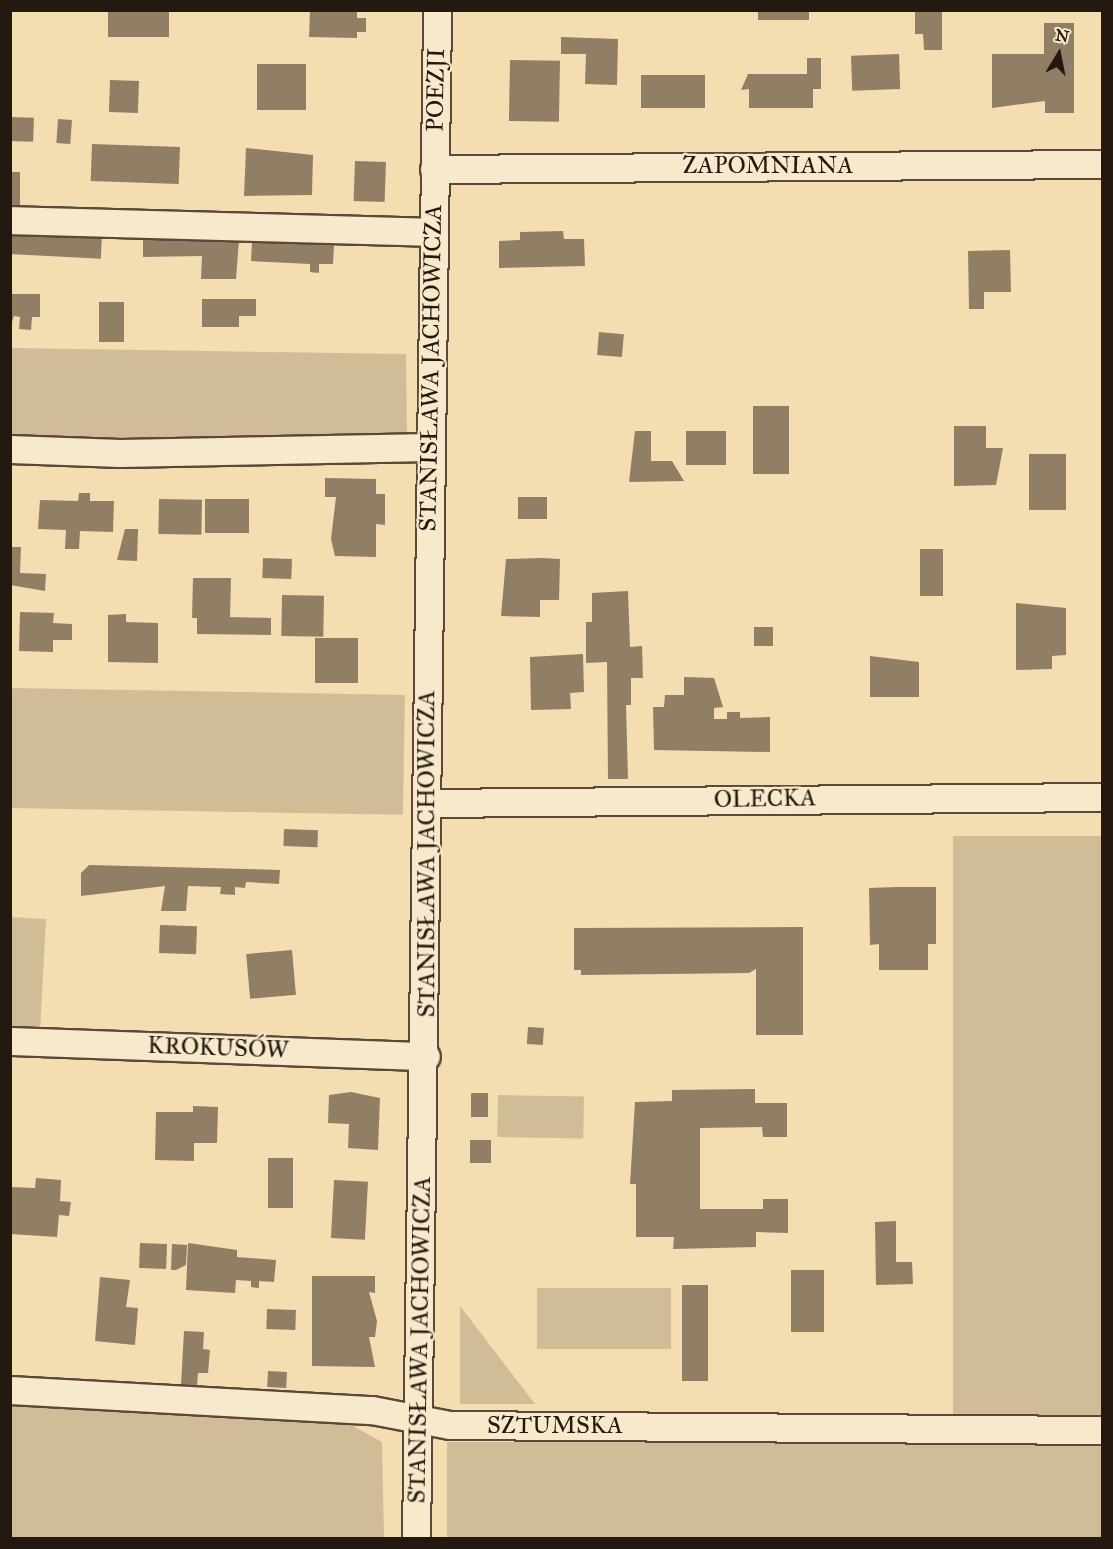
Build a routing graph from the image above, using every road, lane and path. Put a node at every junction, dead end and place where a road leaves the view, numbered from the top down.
1 (437, 10) edge
2 (1102, 164) edge
3 (434, 169) junction
4 (10, 220) edge
5 (432, 232) junction
6 (430, 447) junction
7 (10, 448) edge
8 (1102, 797) edge
9 (427, 803) junction
10 (10, 1041) edge
11 (426, 1056) junction
12 (10, 1390) edge
13 (419, 1421) junction
14 (1102, 1430) edge
15 (416, 1539) edge

1 - 3 street, POEZJI
2 - 3 street, ZAPOMNIANA
3 - 5 street, STANISŁAWA JACHOWICZA
4 - 5 street
5 - 6 street, STANISŁAWA JACHOWICZA
6 - 7 street
6 - 9 street, STANISŁAWA JACHOWICZA
8 - 9 street, OLECKA
9 - 11 street, STANISŁAWA JACHOWICZA
10 - 11 street, KROKUSÓW
11 - 13 street, STANISŁAWA JACHOWICZA
12 - 13 street, SZTUMSKA
13 - 14 street, SZTUMSKA
13 - 15 street, STANISŁAWA JACHOWICZA

